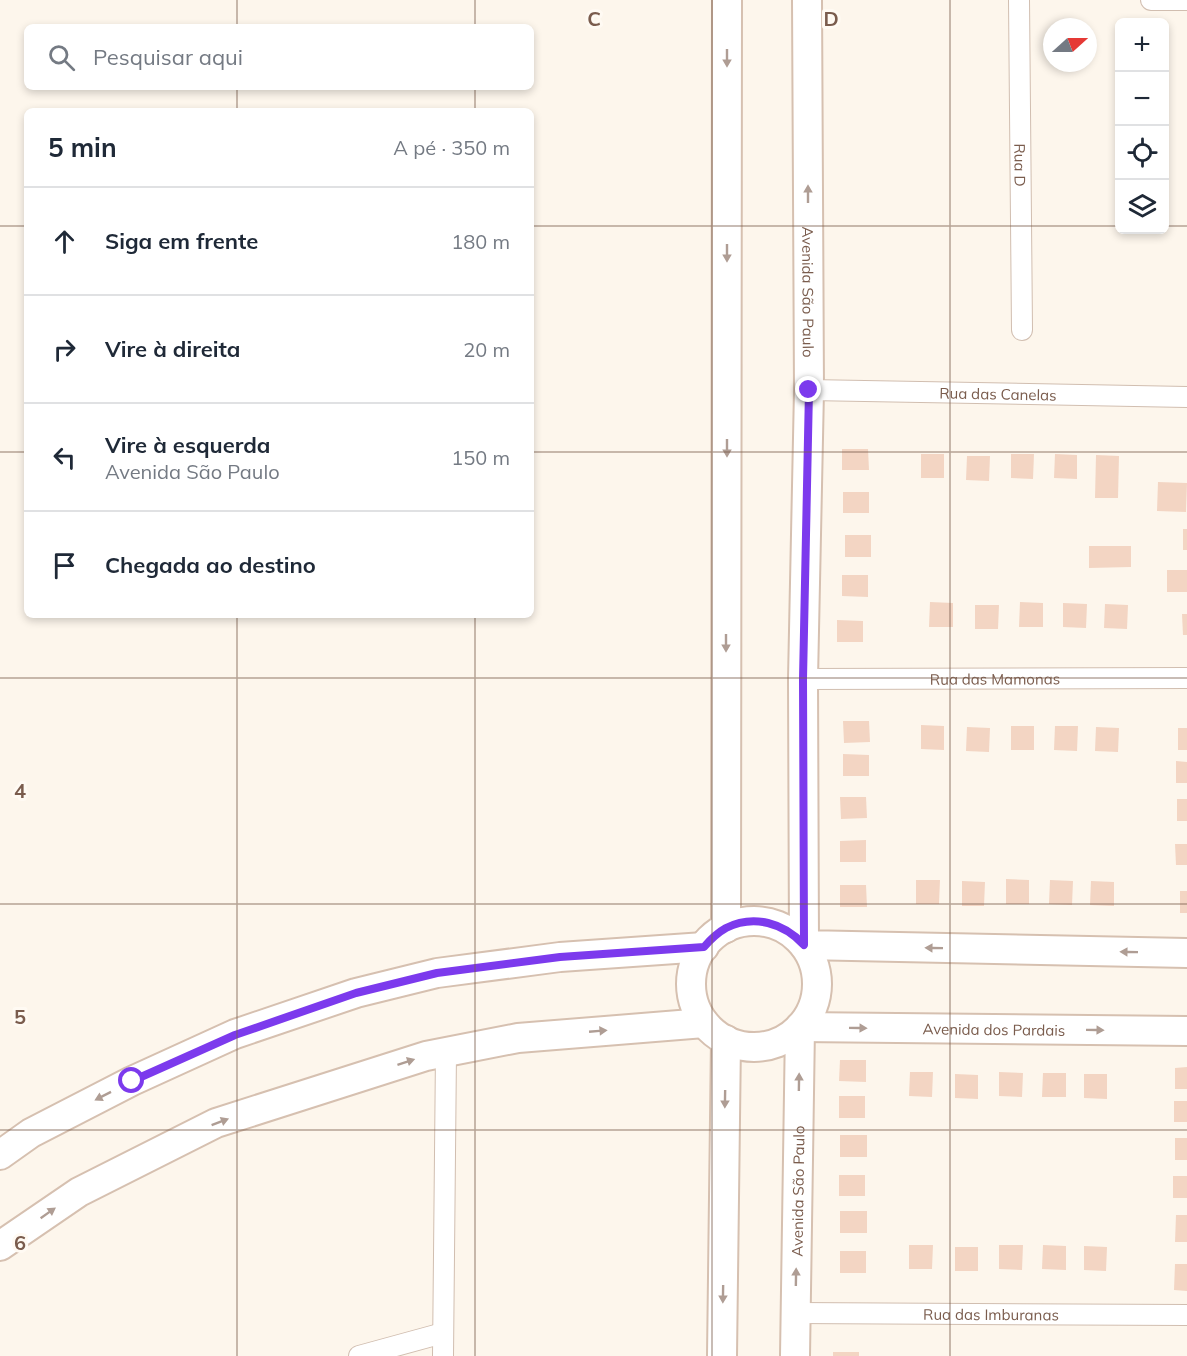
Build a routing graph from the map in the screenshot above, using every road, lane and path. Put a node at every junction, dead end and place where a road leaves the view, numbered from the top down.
1 (727, 0) edge
2 (807, 0) edge
3 (1019, 0) edge
4 (1151, 0) edge
5 (1187, 0) edge
6 (1022, 330) dead end
7 (809, 390) junction
8 (1187, 398) edge
9 (1187, 678) edge
10 (803, 679) junction
11 (726, 928) junction
12 (804, 945) junction
13 (704, 947) junction
14 (1187, 953) edge
15 (704, 1023) junction
16 (800, 1027) junction
17 (1187, 1031) edge
18 (726, 1040) junction
19 (446, 1052) junction
20 (0, 1155) edge
21 (0, 1246) edge
22 (795, 1313) junction
23 (1187, 1315) edge
24 (443, 1333) junction
25 (359, 1356) edge
26 (443, 1356) edge
27 (722, 1356) edge
28 (795, 1356) edge

1 -> 11 street
7 -> 2 street, Avenida São Paulo
3 - 6 street, Rua D
4 - 5 street
7 - 8 street, Rua das Canelas
7 - 10 street, Avenida São Paulo
9 - 10 street, Rua das Mamonas
10 - 12 street, Avenida São Paulo
11 - 12 street
11 - 13 street
14 -> 12 street
12 - 16 street
13 - 15 street
13 -> 20 street
15 - 18 street
19 -> 15 street
16 -> 17 street, Avenida dos Pardais
16 - 18 street
22 -> 16 street, Avenida São Paulo
18 -> 27 street
21 -> 19 street
19 - 24 street
22 - 23 street, Rua das Imburanas
22 - 28 street, Avenida São Paulo
24 - 25 street
24 - 26 street

